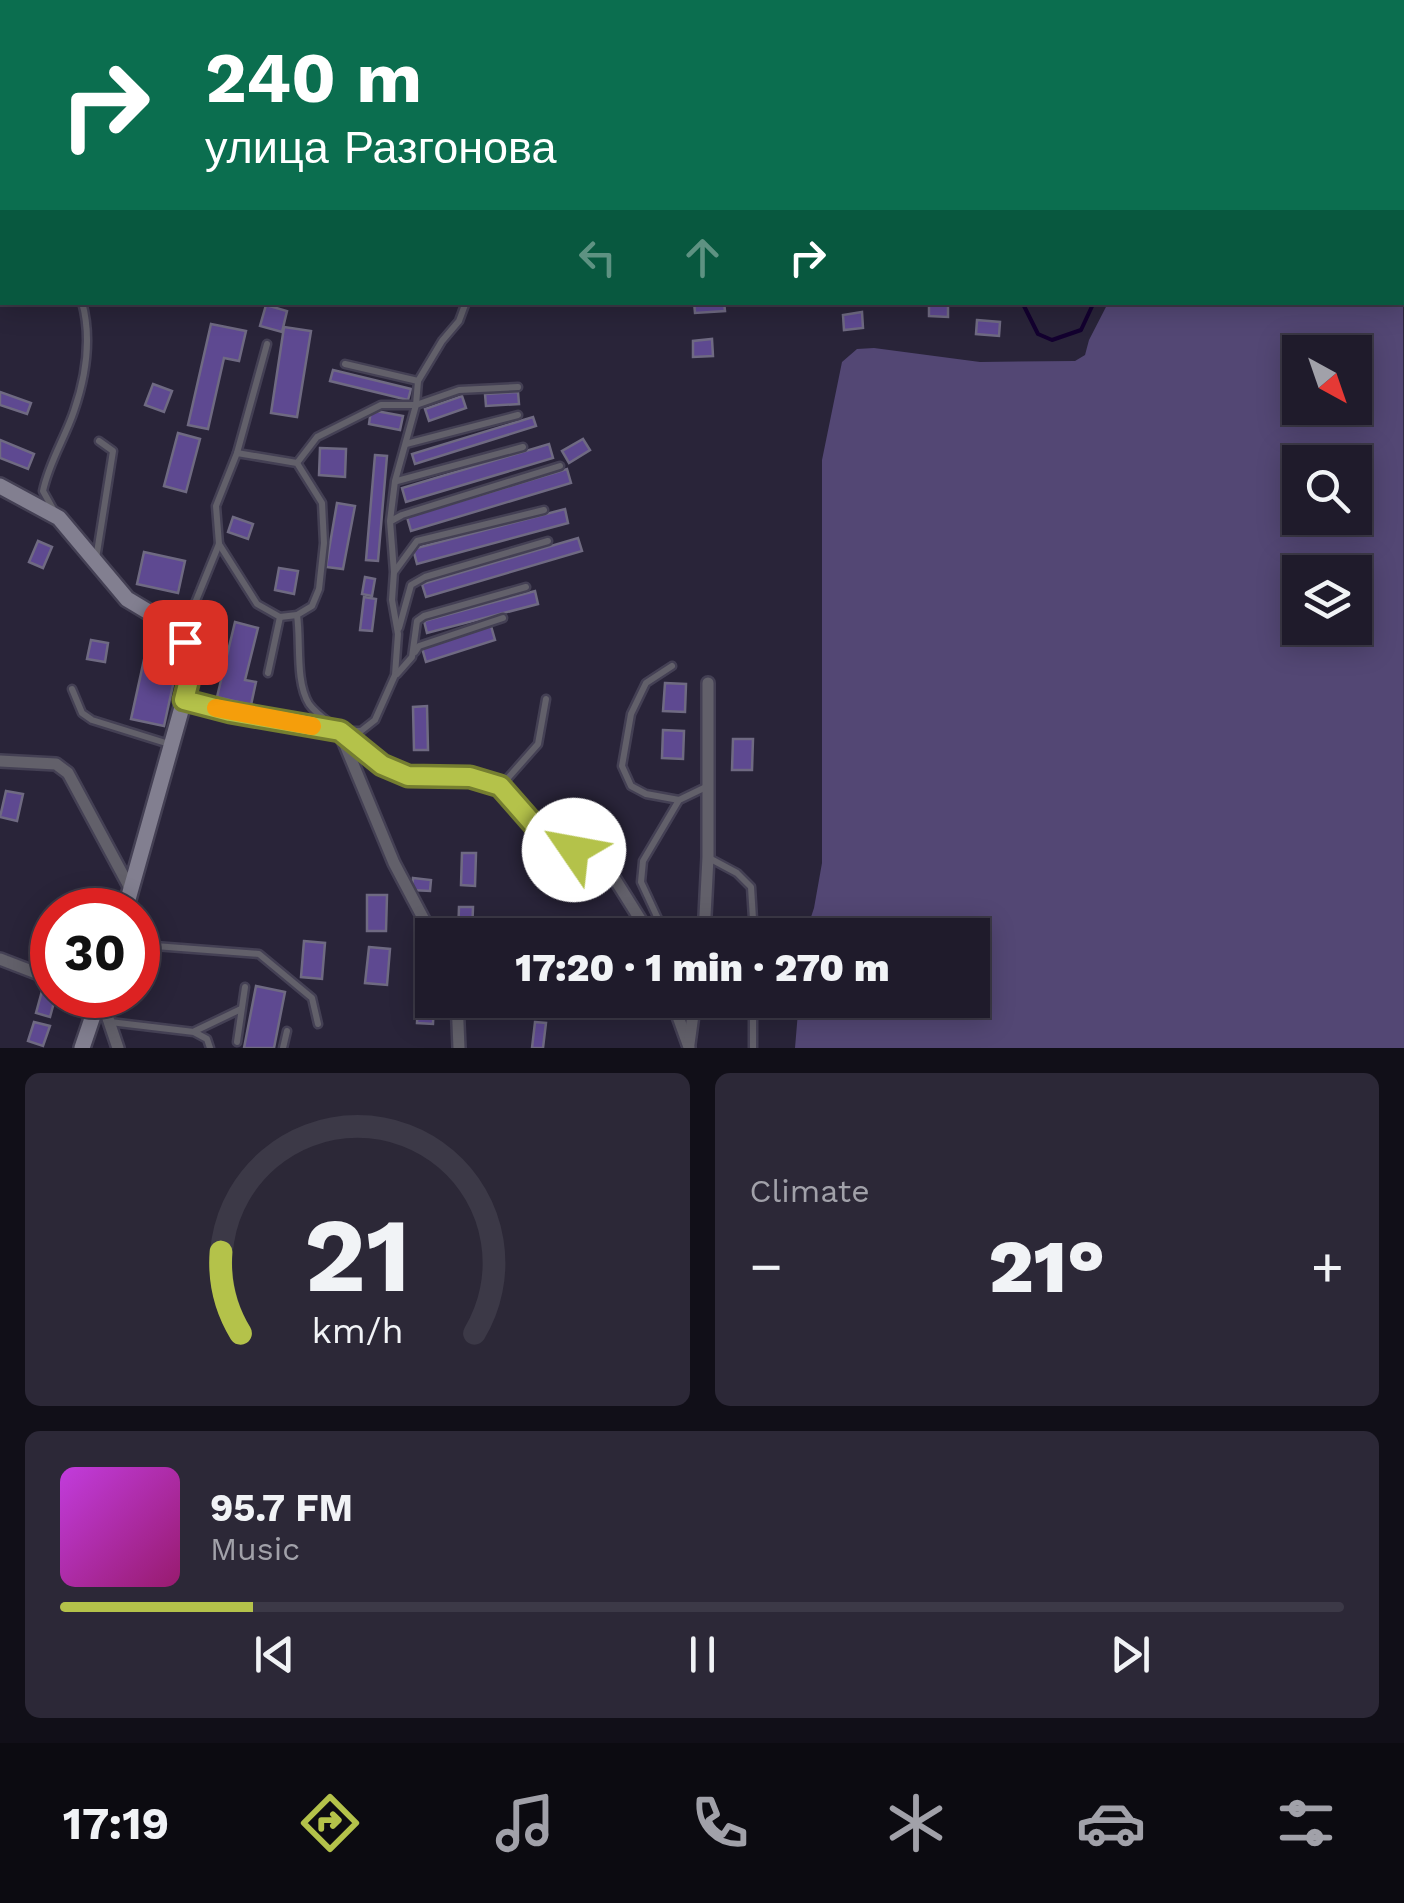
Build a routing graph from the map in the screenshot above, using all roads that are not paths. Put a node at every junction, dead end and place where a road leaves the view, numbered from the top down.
1 (83, 305) edge
2 (465, 305) edge
3 (266, 344) dead end
4 (346, 364) dead end
5 (418, 380) junction
6 (518, 387) dead end
7 (416, 405) junction
8 (518, 415) dead end
9 (99, 441) dead end
10 (405, 444) junction
11 (523, 447) dead end
12 (237, 453) junction
13 (297, 463) junction
14 (560, 466) dead end
15 (395, 481) junction
16 (0, 486) edge
17 (544, 510) dead end
18 (58, 518) junction
19 (390, 521) junction
20 (548, 541) dead end
21 (219, 544) junction
22 (96, 560) junction
23 (394, 572) junction
24 (526, 587) dead end
25 (297, 615) junction
26 (280, 617) junction
27 (503, 618) dead end
28 (398, 634) junction
29 (182, 635) junction
30 (412, 658) junction
31 (672, 666) dead end
32 (268, 673) dead end
33 (395, 675) junction
34 (708, 683) dead end
35 (72, 688) dead end
36 (184, 700) junction
37 (546, 700) dead end
38 (340, 731) junction
39 (170, 745) junction
40 (0, 761) edge
41 (500, 786) junction
42 (708, 787) junction
43 (679, 800) junction
44 (708, 857) junction
45 (131, 888) edge
46 (133, 888) edge
47 (423, 918) edge
48 (639, 918) edge
49 (658, 918) edge
50 (705, 918) edge
51 (753, 918) edge
52 (160, 944) edge
53 (0, 959) edge
54 (30, 970) edge
55 (246, 986) dead end
56 (241, 1009) junction
57 (92, 1018) edge
58 (108, 1018) edge
59 (458, 1018) edge
60 (678, 1018) edge
61 (692, 1018) edge
62 (753, 1018) edge
63 (109, 1022) junction
64 (318, 1024) dead end
65 (287, 1031) dead end
66 (194, 1032) junction
67 (237, 1042) dead end
68 (82, 1048) edge
69 (118, 1048) edge
70 (210, 1048) edge
71 (283, 1048) edge
72 (459, 1048) edge
73 (688, 1048) edge
74 (752, 1048) edge

1 - 18 lane
2 - 5 lane
3 - 12 lane
4 - 5 lane
5 - 7 lane
6 - 7 lane
7 - 10 lane
7 - 13 lane
8 - 10 lane
9 - 22 lane
10 - 15 lane
11 - 15 lane
12 - 13 lane
12 - 21 lane
13 - 25 lane
14 - 19 lane
15 - 19 lane
16 - 18 street
17 - 23 lane
18 - 22 street
19 - 23 lane
20 - 28 lane
21 - 26 lane
21 - 29 lane
22 - 29 street
23 - 28 lane
24 - 30 lane
25 - 26 lane
25 - 38 lane
26 - 32 lane
27 - 30 lane
28 - 33 lane
29 - 36 street
30 - 33 lane
31 - 43 lane
33 - 38 lane
34 - 42 street
35 - 39 lane
36 - 38 street
36 - 39 street
37 - 41 lane
38 - 41 street
38 - 47 street
39 - 46 street
40 - 45 street
41 - 48 street
42 - 43 lane
42 - 44 street
43 - 49 lane
44 - 50 street
44 - 51 lane
52 - 64 lane
53 - 54 street
55 - 56 lane
56 - 66 lane
56 - 67 lane
57 - 68 street
58 - 63 street
59 - 72 street
60 - 73 street
61 - 73 street
62 - 74 lane
63 - 66 lane
63 - 69 street
65 - 71 lane
66 - 70 lane

